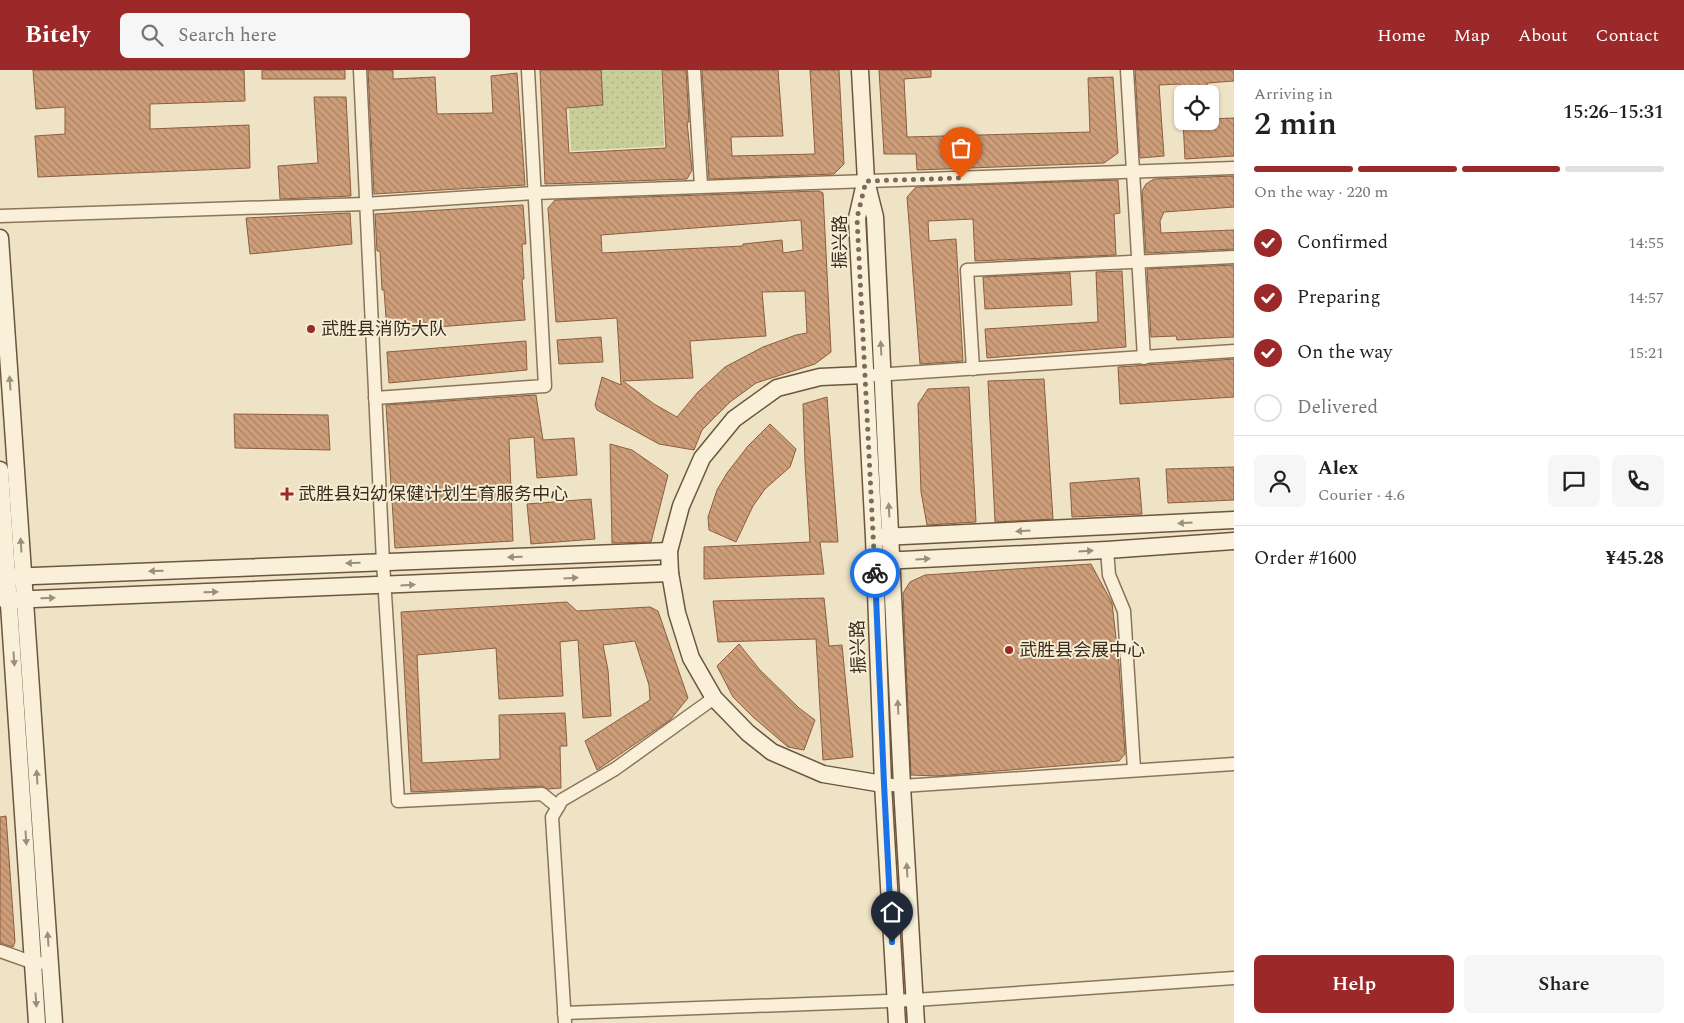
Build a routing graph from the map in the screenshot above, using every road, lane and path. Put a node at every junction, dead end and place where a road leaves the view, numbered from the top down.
1 (360, 70) edge
2 (528, 70) edge
3 (694, 70) edge
4 (860, 70) edge
5 (1127, 70) edge
6 (1234, 168) edge
7 (1133, 171) junction
8 (866, 181) junction
9 (701, 186) junction
10 (534, 193) junction
11 (365, 204) junction
12 (0, 216) edge
13 (0, 238) edge
14 (1234, 257) edge
15 (1138, 262) junction
16 (1234, 351) edge
17 (1144, 358) junction
18 (973, 369) junction
19 (882, 374) junction
20 (865, 375) junction
21 (375, 398) junction
22 (0, 470) edge
23 (1234, 520) edge
24 (874, 537) junction
25 (891, 538) junction
26 (1234, 541) edge
27 (1106, 550) junction
28 (669, 551) junction
29 (892, 560) junction
30 (875, 561) junction
31 (383, 562) junction
32 (670, 573) junction
33 (10, 576) edge
34 (384, 586) junction
35 (12, 599) edge
36 (714, 698) junction
37 (1234, 764) edge
38 (1134, 769) junction
39 (884, 784) junction
40 (902, 786) junction
41 (558, 807) junction
42 (0, 951) edge
43 (34, 963) junction
44 (50, 964) junction
45 (1234, 978) edge
46 (915, 1000) junction
47 (896, 1001) junction
48 (565, 1018) edge
49 (37, 1023) edge
50 (54, 1023) edge
51 (897, 1023) edge
52 (916, 1023) edge

1 - 11 street
2 - 10 street
3 - 9 street
4 - 8 main road, 振兴路
5 - 7 street
6 - 7 street
7 - 8 street
7 - 15 street
8 - 9 street
19 -> 8 main road, 振兴路
8 - 20 main road, 振兴路
9 - 10 street
10 - 11 street
10 - 21 street
11 - 12 street
11 - 21 street
33 -> 13 main road
14 - 15 street
15 - 17 street
15 - 18 street
16 - 17 street
17 - 18 street
18 - 19 street
19 - 20 street
25 -> 19 main road, 振兴路
20 - 24 main road, 振兴路
20 - 28 main road
21 - 31 street
22 - 33 main road
23 -> 25 main road
24 - 25 main road
24 - 30 main road, 振兴路
25 - 29 main road, 振兴路
26 - 27 main road
29 -> 27 main road
27 - 38 street
28 -> 31 main road
28 - 32 main road
29 - 30 main road
40 -> 29 main road, 振兴路
30 - 39 main road, 振兴路
31 -> 33 main road
31 - 34 street
34 -> 32 main road
32 - 36 main road
33 - 35 main road
35 -> 34 main road
34 - 41 street
35 -> 43 main road
44 -> 35 main road
36 - 39 main road
36 - 41 street
37 - 38 street
38 - 40 street
39 - 40 street
39 - 47 main road, 振兴路
46 -> 40 main road, 振兴路
41 - 48 street
42 - 43 street
43 - 44 street
43 -> 49 main road
44 - 50 main road
45 - 46 street
46 - 47 street
46 - 52 main road, 振兴路
47 - 48 street
47 - 51 main road, 振兴路

